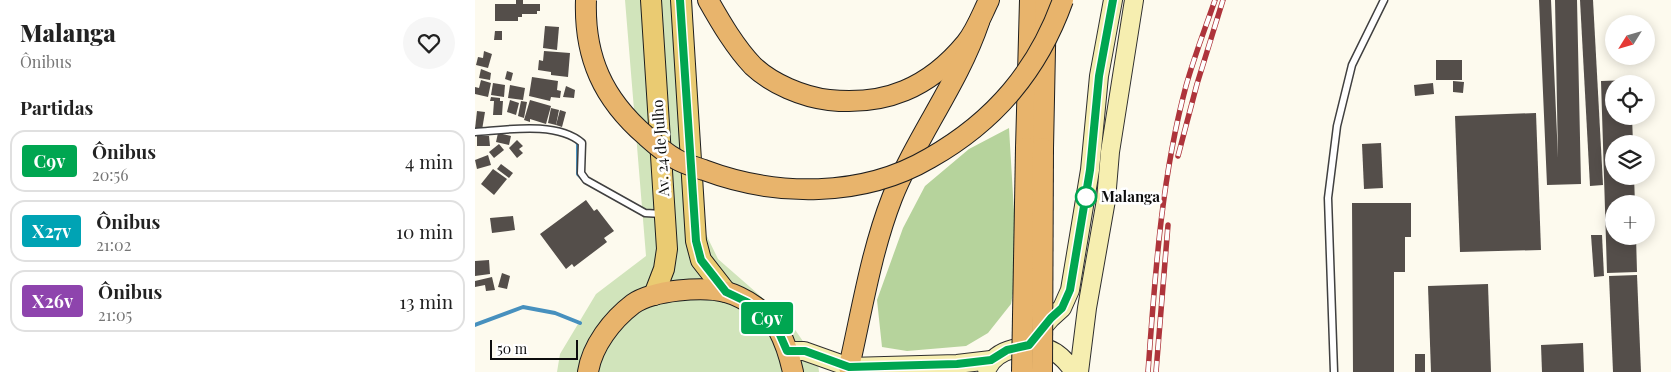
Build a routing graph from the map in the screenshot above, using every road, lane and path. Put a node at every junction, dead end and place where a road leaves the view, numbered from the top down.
1 (586, 0) edge
2 (651, 0) edge
3 (681, 0) edge
4 (708, 0) edge
5 (989, 0) edge
6 (1030, 0) edge
7 (1046, 0) edge
8 (1063, 0) edge
9 (1113, 0) edge
10 (1134, 0) edge
11 (1384, 0) edge
12 (979, 22) junction
13 (475, 132) edge
14 (1034, 148) junction
15 (665, 214) junction
16 (726, 292) junction
17 (654, 295) junction
18 (1029, 345) junction
19 (787, 351) junction
20 (988, 366) edge
21 (849, 367) junction
22 (588, 372) edge
23 (793, 372) edge
24 (1022, 372) edge
25 (1042, 372) edge
26 (1074, 372) edge
27 (1079, 372) edge
28 (1334, 372) edge

1 - 8 highway, bridge
2 - 15 main road, Av. 24 de Julho
3 - 16 main road, Av. 24 de Julho
4 - 12 highway
5 - 12 highway
6 - 14 highway
7 - 14 highway
9 - 18 main road
10 - 27 main road
11 - 28 lane
12 - 21 highway
13 - 15 lane
14 - 24 highway, bridge
14 - 25 highway, bridge
15 - 17 main road, Av. 24 de Julho
16 - 17 highway
16 - 19 highway
17 - 22 highway
18 - 20 main road
18 - 26 main road
19 - 21 main road
19 - 23 highway
20 - 21 main road

